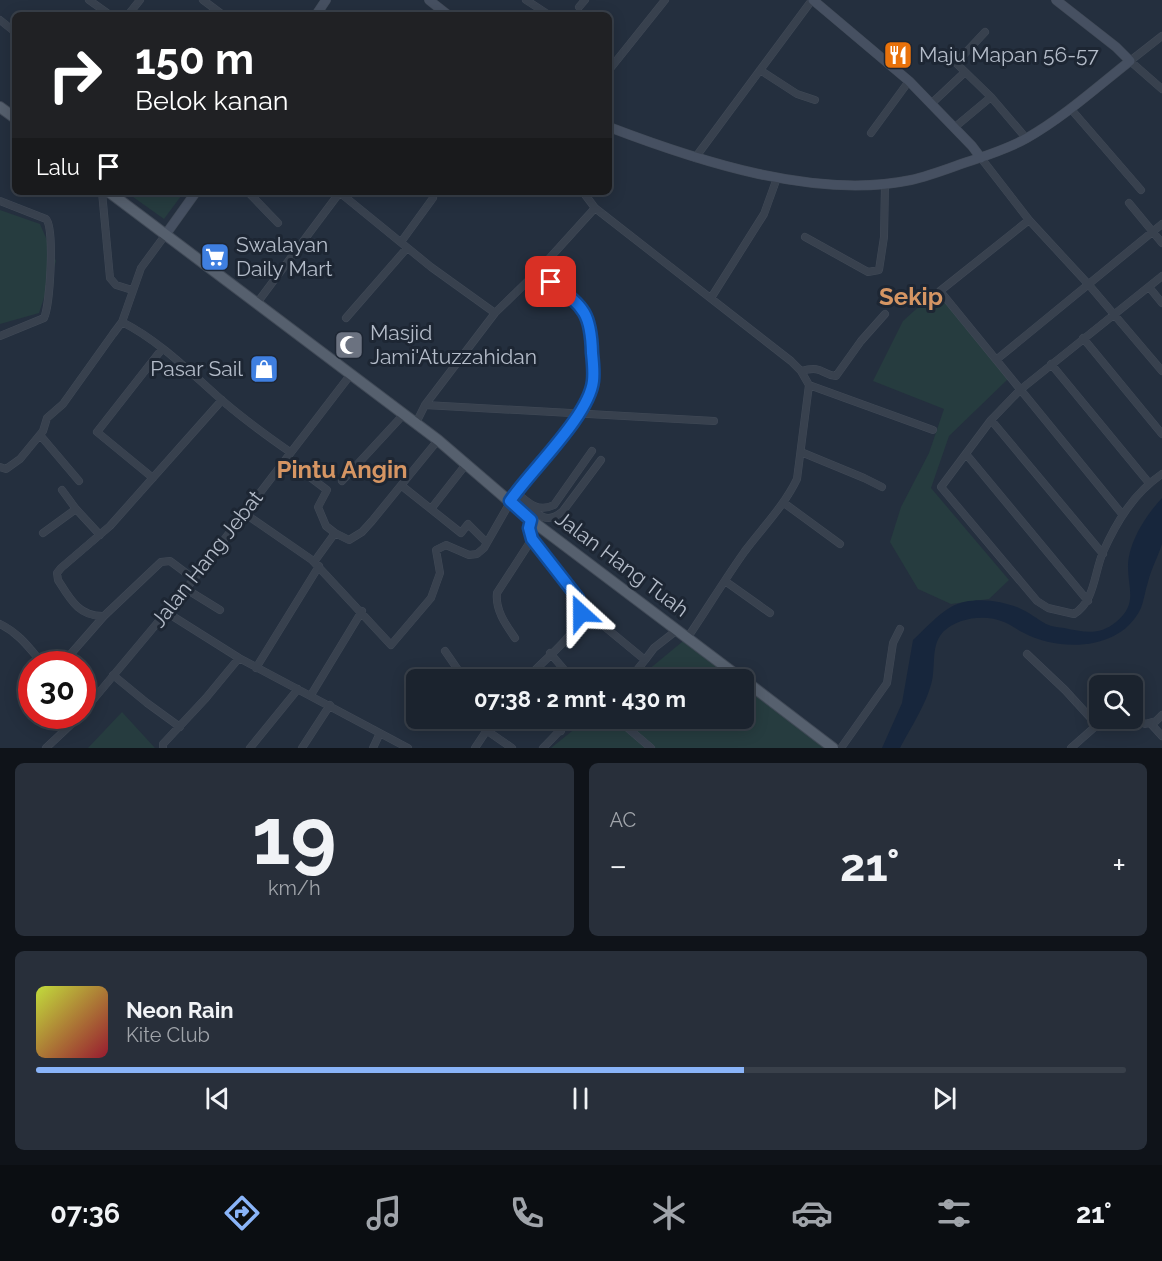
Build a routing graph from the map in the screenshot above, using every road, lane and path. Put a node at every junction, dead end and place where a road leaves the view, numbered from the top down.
1 (89, 0) edge
2 (140, 0) edge
3 (203, 0) edge
4 (429, 0) edge
5 (526, 0) edge
6 (585, 0) edge
7 (665, 0) edge
8 (1056, 0) edge
9 (814, 1) edge
10 (579, 7) dead end
11 (106, 12) edge
12 (130, 12) edge
13 (220, 12) edge
14 (444, 12) edge
15 (544, 12) edge
16 (985, 32) dead end
17 (1162, 36) edge
18 (612, 58) edge
19 (616, 61) junction
20 (1130, 61) junction
21 (612, 66) edge
22 (760, 70) junction
23 (964, 72) junction
24 (909, 81) junction
25 (1162, 89) edge
26 (991, 97) junction
27 (815, 100) dead end
28 (931, 104) junction
29 (1070, 108) junction
30 (954, 127) junction
31 (612, 128) edge
32 (871, 133) dead end
33 (1026, 138) junction
34 (695, 158) junction
35 (981, 158) junction
36 (777, 178) junction
37 (885, 183) junction
38 (1141, 190) dead end
39 (102, 195) edge
40 (113, 195) edge
41 (194, 195) edge
42 (251, 195) edge
43 (338, 195) edge
44 (344, 195) edge
45 (585, 195) edge
46 (433, 198) dead end
47 (0, 201) edge
48 (1129, 203) dead end
49 (595, 208) junction
50 (1029, 220) junction
51 (278, 223) dead end
52 (1162, 224) edge
53 (1153, 232) junction
54 (166, 234) junction
55 (806, 237) dead end
56 (1162, 243) edge
57 (404, 245) junction
58 (537, 272) junction
59 (1162, 276) edge
60 (1089, 285) junction
61 (1149, 287) junction
62 (132, 290) junction
63 (711, 298) junction
64 (257, 303) junction
65 (1162, 303) edge
66 (495, 313) junction
67 (885, 314) dead end
68 (1115, 315) junction
69 (345, 318) dead end
70 (122, 322) junction
71 (0, 336) edge
72 (1083, 338) junction
73 (162, 349) junction
74 (996, 360) junction
75 (1051, 364) junction
76 (801, 371) junction
77 (1162, 371) edge
78 (351, 374) junction
79 (809, 385) junction
80 (1020, 390) junction
81 (222, 400) junction
82 (425, 405) junction
83 (404, 414) junction
84 (580, 414) junction
85 (991, 420) junction
86 (714, 421) dead end
87 (416, 423) junction
88 (933, 430) dead end
89 (1162, 434) edge
90 (40, 435) junction
91 (438, 440) junction
92 (592, 451) dead end
93 (801, 452) junction
94 (966, 454) junction
95 (288, 455) junction
96 (601, 460) dead end
97 (467, 463) junction
98 (0, 467) edge
99 (1162, 474) edge
100 (153, 478) junction
101 (79, 481) dead end
102 (342, 481) dead end
103 (1149, 483) junction
104 (402, 486) junction
105 (882, 488) dead end
106 (62, 490) dead end
107 (516, 492) junction
108 (510, 501) junction
109 (525, 501) junction
110 (784, 503) junction
111 (76, 509) junction
112 (431, 509) junction
113 (244, 513) junction
114 (1122, 514) junction
115 (531, 520) junction
116 (43, 533) dead end
117 (335, 533) junction
118 (100, 535) junction
119 (532, 539) junction
120 (486, 542) junction
121 (840, 544) dead end
122 (1102, 554) junction
123 (316, 564) junction
124 (194, 579) junction
125 (725, 581) junction
126 (186, 589) junction
127 (1088, 601) junction
128 (582, 608) junction
129 (220, 610) dead end
130 (362, 611) junction
131 (166, 612) junction
132 (770, 613) dead end
133 (104, 616) junction
134 (0, 624) edge
135 (900, 629) dead end
136 (677, 630) junction
137 (688, 637) junction
138 (516, 638) dead end
139 (32, 651) edge
140 (73, 651) edge
141 (445, 651) dead end
142 (550, 653) junction
143 (1027, 654) dead end
144 (239, 658) junction
145 (645, 660) junction
146 (256, 668) junction
147 (457, 669) edge
148 (536, 669) edge
149 (564, 669) edge
150 (638, 669) edge
151 (730, 669) edge
152 (113, 675) junction
153 (754, 688) edge
154 (298, 689) junction
155 (311, 695) junction
156 (96, 696) edge
157 (330, 705) junction
158 (1162, 715) edge
159 (1089, 716) edge
160 (1143, 723) edge
161 (1151, 724) junction
162 (180, 727) junction
163 (66, 729) edge
164 (557, 729) edge
165 (629, 729) edge
166 (1092, 729) edge
167 (486, 730) joint
168 (561, 731) joint
169 (380, 732) junction
170 (1162, 736) edge
171 (46, 748) edge
172 (163, 748) edge
173 (250, 748) edge
174 (302, 748) edge
175 (373, 748) edge
176 (408, 748) edge
177 (475, 748) edge
178 (512, 748) edge
179 (543, 748) edge
180 (651, 748) edge
181 (833, 748) edge
182 (841, 748) edge
183 (1071, 748) edge

1 - 11 street
2 - 12 street
3 - 13 street
4 - 14 street
5 - 15 street
6 - 10 street
7 - 19 street
8 - 20 street
9 - 22 street
9 - 24 street
16 - 23 street
17 - 20 street
18 - 19 street
19 - 21 street
20 - 25 street
20 - 29 street
22 - 27 street
22 - 34 street
23 - 26 street
23 - 28 street
24 - 28 street
24 - 32 street
26 - 30 street
26 - 33 street
28 - 30 street
29 - 33 street
29 - 38 street
30 - 35 street
31 - 34 street
33 - 35 street
34 - 36 street
35 - 37 street
35 - 50 street
36 - 37 street
36 - 63 street
37 - 55 street
39 - 62 street
40 - 54 main road, Jalan Hang Tuah
41 - 54 street
42 - 51 street
43 - 64 street
44 - 57 street
45 - 49 street
46 - 57 street
47 - 71 street
48 - 53 street
49 - 58 street
49 - 63 street
50 - 60 street
50 - 74 street
52 - 53 street
53 - 56 street
53 - 60 street
54 - 62 street
54 - 64 main road, Jalan Hang Tuah
57 - 66 street
57 - 69 street
58 - 66 street
58 - 84 street
59 - 61 street
60 - 68 street
60 - 74 street
61 - 65 street
61 - 68 street
62 - 70 street
63 - 76 street
64 - 78 main road, Jalan Hang Tuah
66 - 82 street
67 - 76 street
68 - 72 street
68 - 77 street
70 - 73 street
70 - 90 street
72 - 75 street
72 - 89 street
73 - 81 street
73 - 100 street
74 - 80 street
75 - 80 street
75 - 103 street
76 - 79 street
78 - 83 main road, Jalan Hang Tuah
78 - 95 street, Jalan Hang Jebat
79 - 88 street
79 - 93 street
80 - 85 street
80 - 114 street
81 - 95 street
81 - 100 street
82 - 84 street
82 - 87 street
83 - 87 main road, Jalan Hang Tuah
83 - 102 street
84 - 86 street
84 - 107 street
85 - 94 street
85 - 122 street
87 - 91 main road, Jalan Hang Tuah
90 - 98 street
90 - 101 street
91 - 97 main road, Jalan Hang Tuah
91 - 104 street
92 - 109 street
93 - 105 street
93 - 110 street
94 - 127 street
94 - 127 street
95 - 113 street, Jalan Hang Jebat
95 - 117 street
96 - 109 street
97 - 108 main road, Jalan Hang Tuah
97 - 112 street
99 - 103 street
100 - 118 street
103 - 114 street
104 - 112 street
104 - 117 street
106 - 111 street
107 - 108 street
107 - 109 street
108 - 115 main road, Jalan Hang Tuah
108 - 120 street
110 - 121 street
110 - 125 street
111 - 116 street
111 - 118 street
112 - 120 street
113 - 123 street
113 - 124 street, Jalan Hang Jebat
114 - 122 street
115 - 119 street
115 - 136 main road, Jalan Hang Tuah
117 - 123 street
118 - 133 street
119 - 128 street
119 - 138 street
120 - 130 street
122 - 127 street
123 - 130 street
123 - 146 street
124 - 126 street, Jalan Hang Jebat
124 - 133 street
125 - 132 street
125 - 137 street
126 - 129 street
126 - 131 street, Jalan Hang Jebat
128 - 142 street
128 - 145 street
130 - 155 street
131 - 144 street
131 - 152 street, Jalan Hang Jebat
133 - 140 street
134 - 139 street
135 - 182 street
136 - 137 main road, Jalan Hang Tuah
136 - 145 street
137 - 151 main road, Jalan Hang Tuah
141 - 147 street
142 - 148 street
142 - 149 street
143 - 159 street
144 - 146 street
144 - 162 street
145 - 150 street
146 - 154 street
152 - 156 street, Jalan Hang Jebat
152 - 162 street
153 - 181 main road, Jalan Hang Tuah
154 - 155 street
154 - 173 street
155 - 157 street
157 - 169 street
157 - 174 street
158 - 161 street
160 - 161 street
161 - 170 street
162 - 172 street
163 - 171 street, Jalan Hang Jebat
164 - 168 street
165 - 180 street
166 - 183 street
167 - 177 street
167 - 178 street
168 - 179 street
169 - 175 street
169 - 176 street

